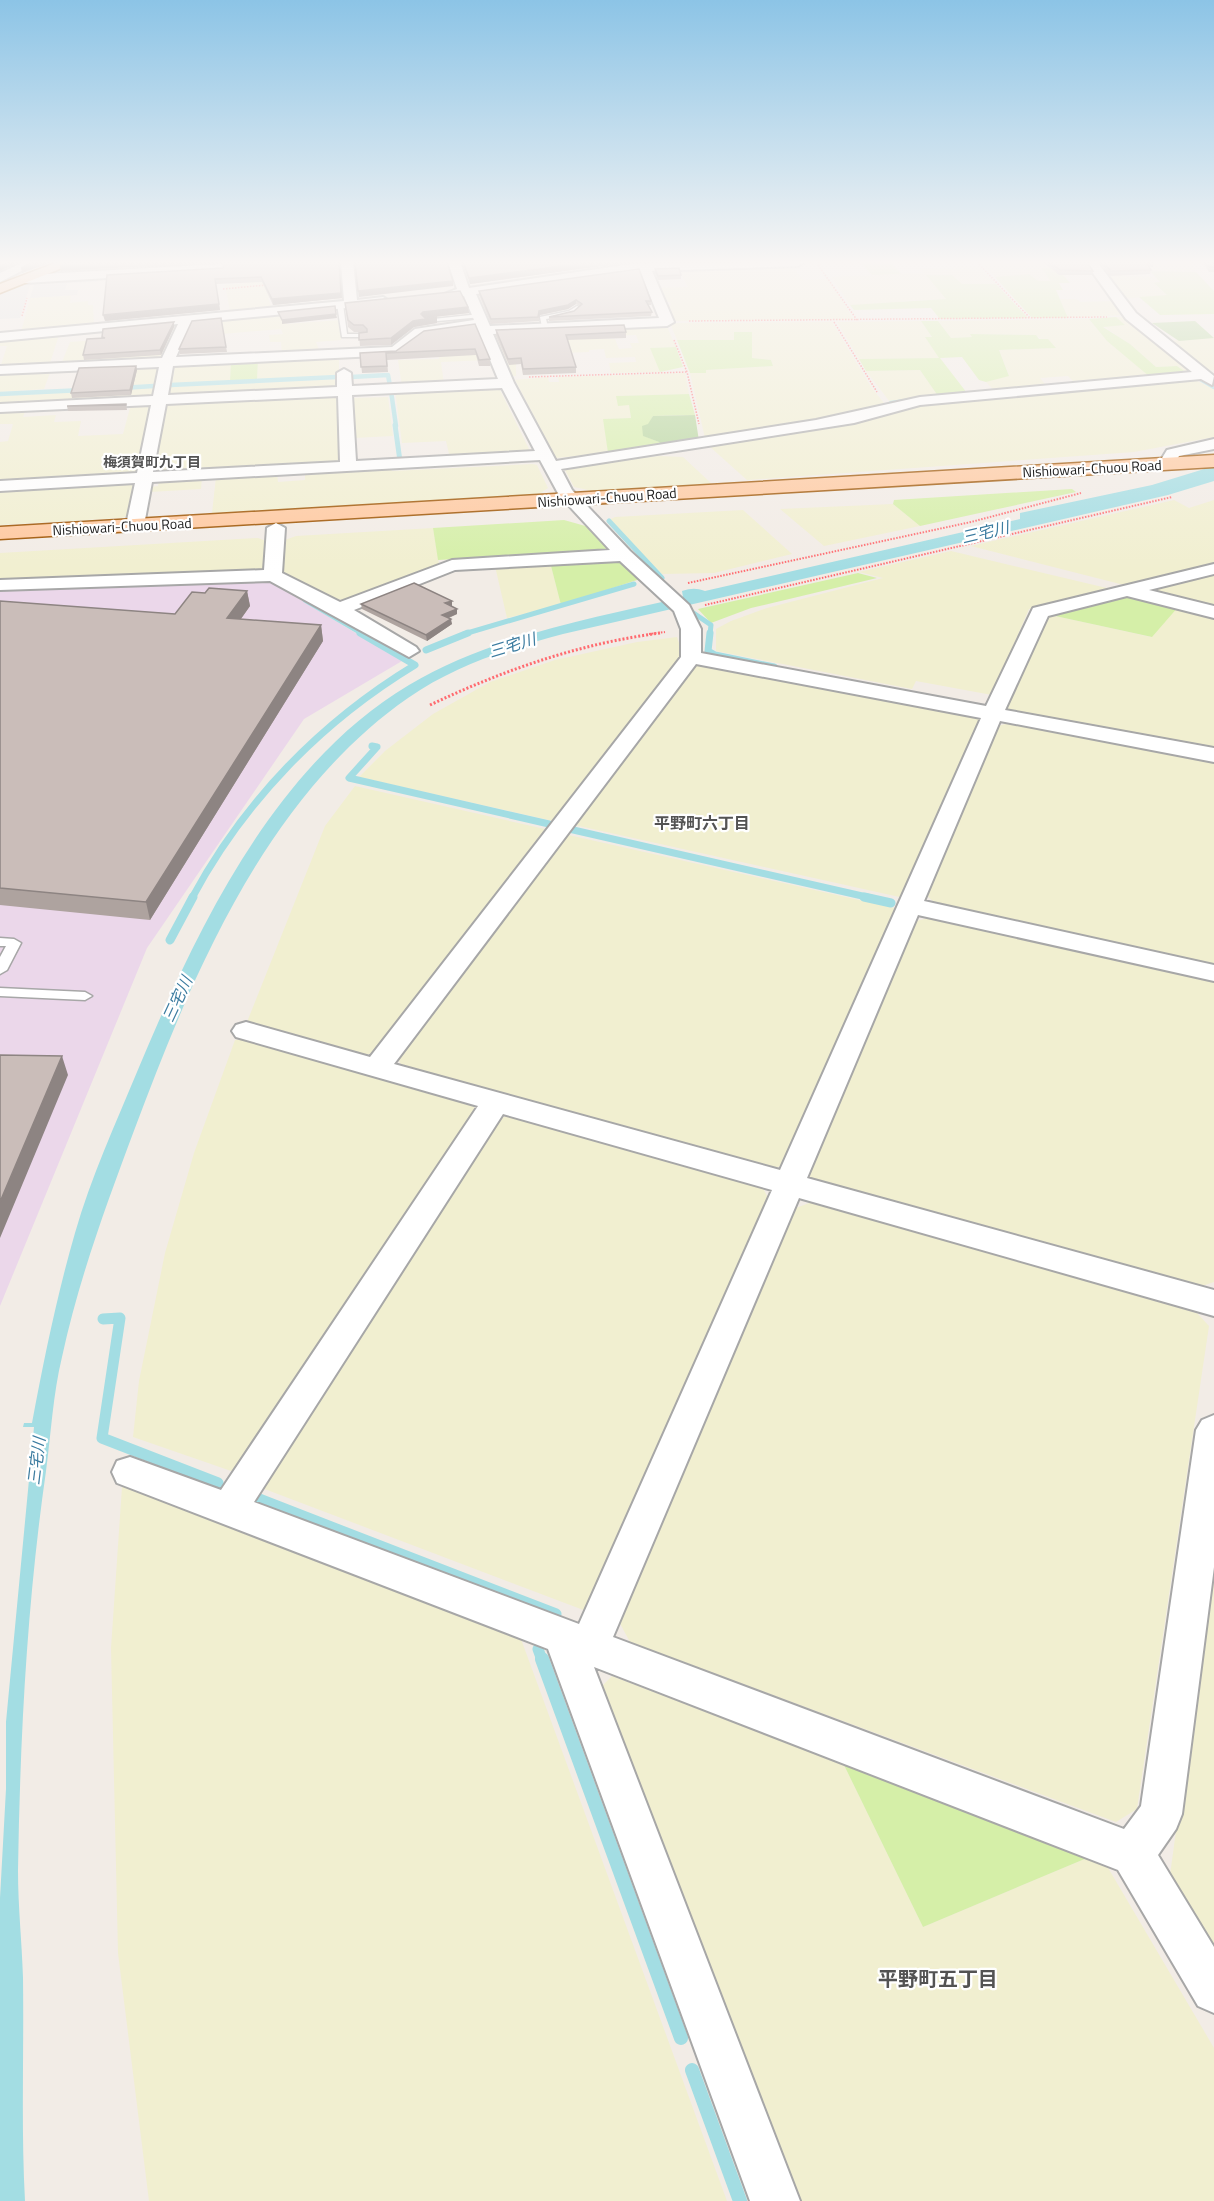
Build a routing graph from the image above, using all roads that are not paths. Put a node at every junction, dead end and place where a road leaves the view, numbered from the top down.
1 (56, 365) edge
2 (116, 365) edge
3 (167, 365) edge
4 (344, 365) edge
5 (500, 365) edge
6 (1191, 365) edge
7 (55, 368) junction
8 (0, 370) edge
9 (1209, 379) edge
10 (506, 380) junction
11 (345, 391) junction
12 (160, 400) junction
13 (0, 408) edge
14 (1214, 444) edge
15 (548, 461) junction
16 (1214, 461) edge
17 (1175, 463) junction
18 (348, 466) junction
19 (1214, 471) edge
20 (145, 478) junction
21 (0, 486) edge
22 (578, 505) junction
23 (135, 525) junction
24 (276, 528) junction
25 (0, 533) edge
26 (0, 544) edge
27 (624, 555) junction
28 (1214, 569) edge
29 (273, 575) junction
30 (0, 585) edge
31 (1128, 591) junction
32 (339, 609) junction
33 (1214, 612) edge
34 (409, 651) dead end
35 (691, 657) junction
36 (993, 714) junction
37 (1214, 755) edge
38 (911, 906) junction
39 (0, 942) edge
40 (0, 970) edge
41 (1214, 973) edge
42 (0, 992) edge
43 (85, 996) dead end
44 (246, 1031) dead end
45 (376, 1068) junction
46 (496, 1102) junction
47 (789, 1184) junction
48 (1214, 1303) edge
49 (1214, 1430) edge
50 (130, 1472) dead end
51 (229, 1509) junction
52 (576, 1642) junction
53 (1133, 1854) junction
54 (1214, 1990) edge
55 (775, 2201) edge

1 - 7 street
2 - 7 street
3 - 12 street
4 - 11 street
5 - 10 street
6 - 9 street
7 - 8 street
9 - 15 street
10 - 11 street
10 - 15 street
11 - 12 street
11 - 18 street
12 - 13 street
12 - 20 street
14 - 17 street
15 - 18 street
15 - 22 street
16 - 17 main road, Nishiowari-Chuou Road
17 - 22 main road, Nishiowari-Chuou Road
18 - 20 street
19 - 22 main road, Nishiowari-Chuou Road
20 - 21 street
20 - 23 street
22 - 23 main road, Nishiowari-Chuou Road
22 - 24 main road, Nishiowari-Chuou Road
22 - 27 street
23 - 25 main road, Nishiowari-Chuou Road
24 - 26 main road, Nishiowari-Chuou Road
24 - 29 street
27 - 32 street
27 - 35 street
28 - 31 street
29 - 30 street
29 - 32 street
31 - 33 street
31 - 36 street
32 - 34 street
35 - 36 street
35 - 45 street
36 - 37 street
36 - 38 street
38 - 41 street
38 - 47 street
39 - 40 lane
42 - 43 lane
44 - 45 street
45 - 46 street
46 - 47 street
46 - 51 street
47 - 48 street
47 - 52 street
49 - 53 street
50 - 51 street
51 - 52 street
52 - 53 street
52 - 55 street
53 - 54 street

